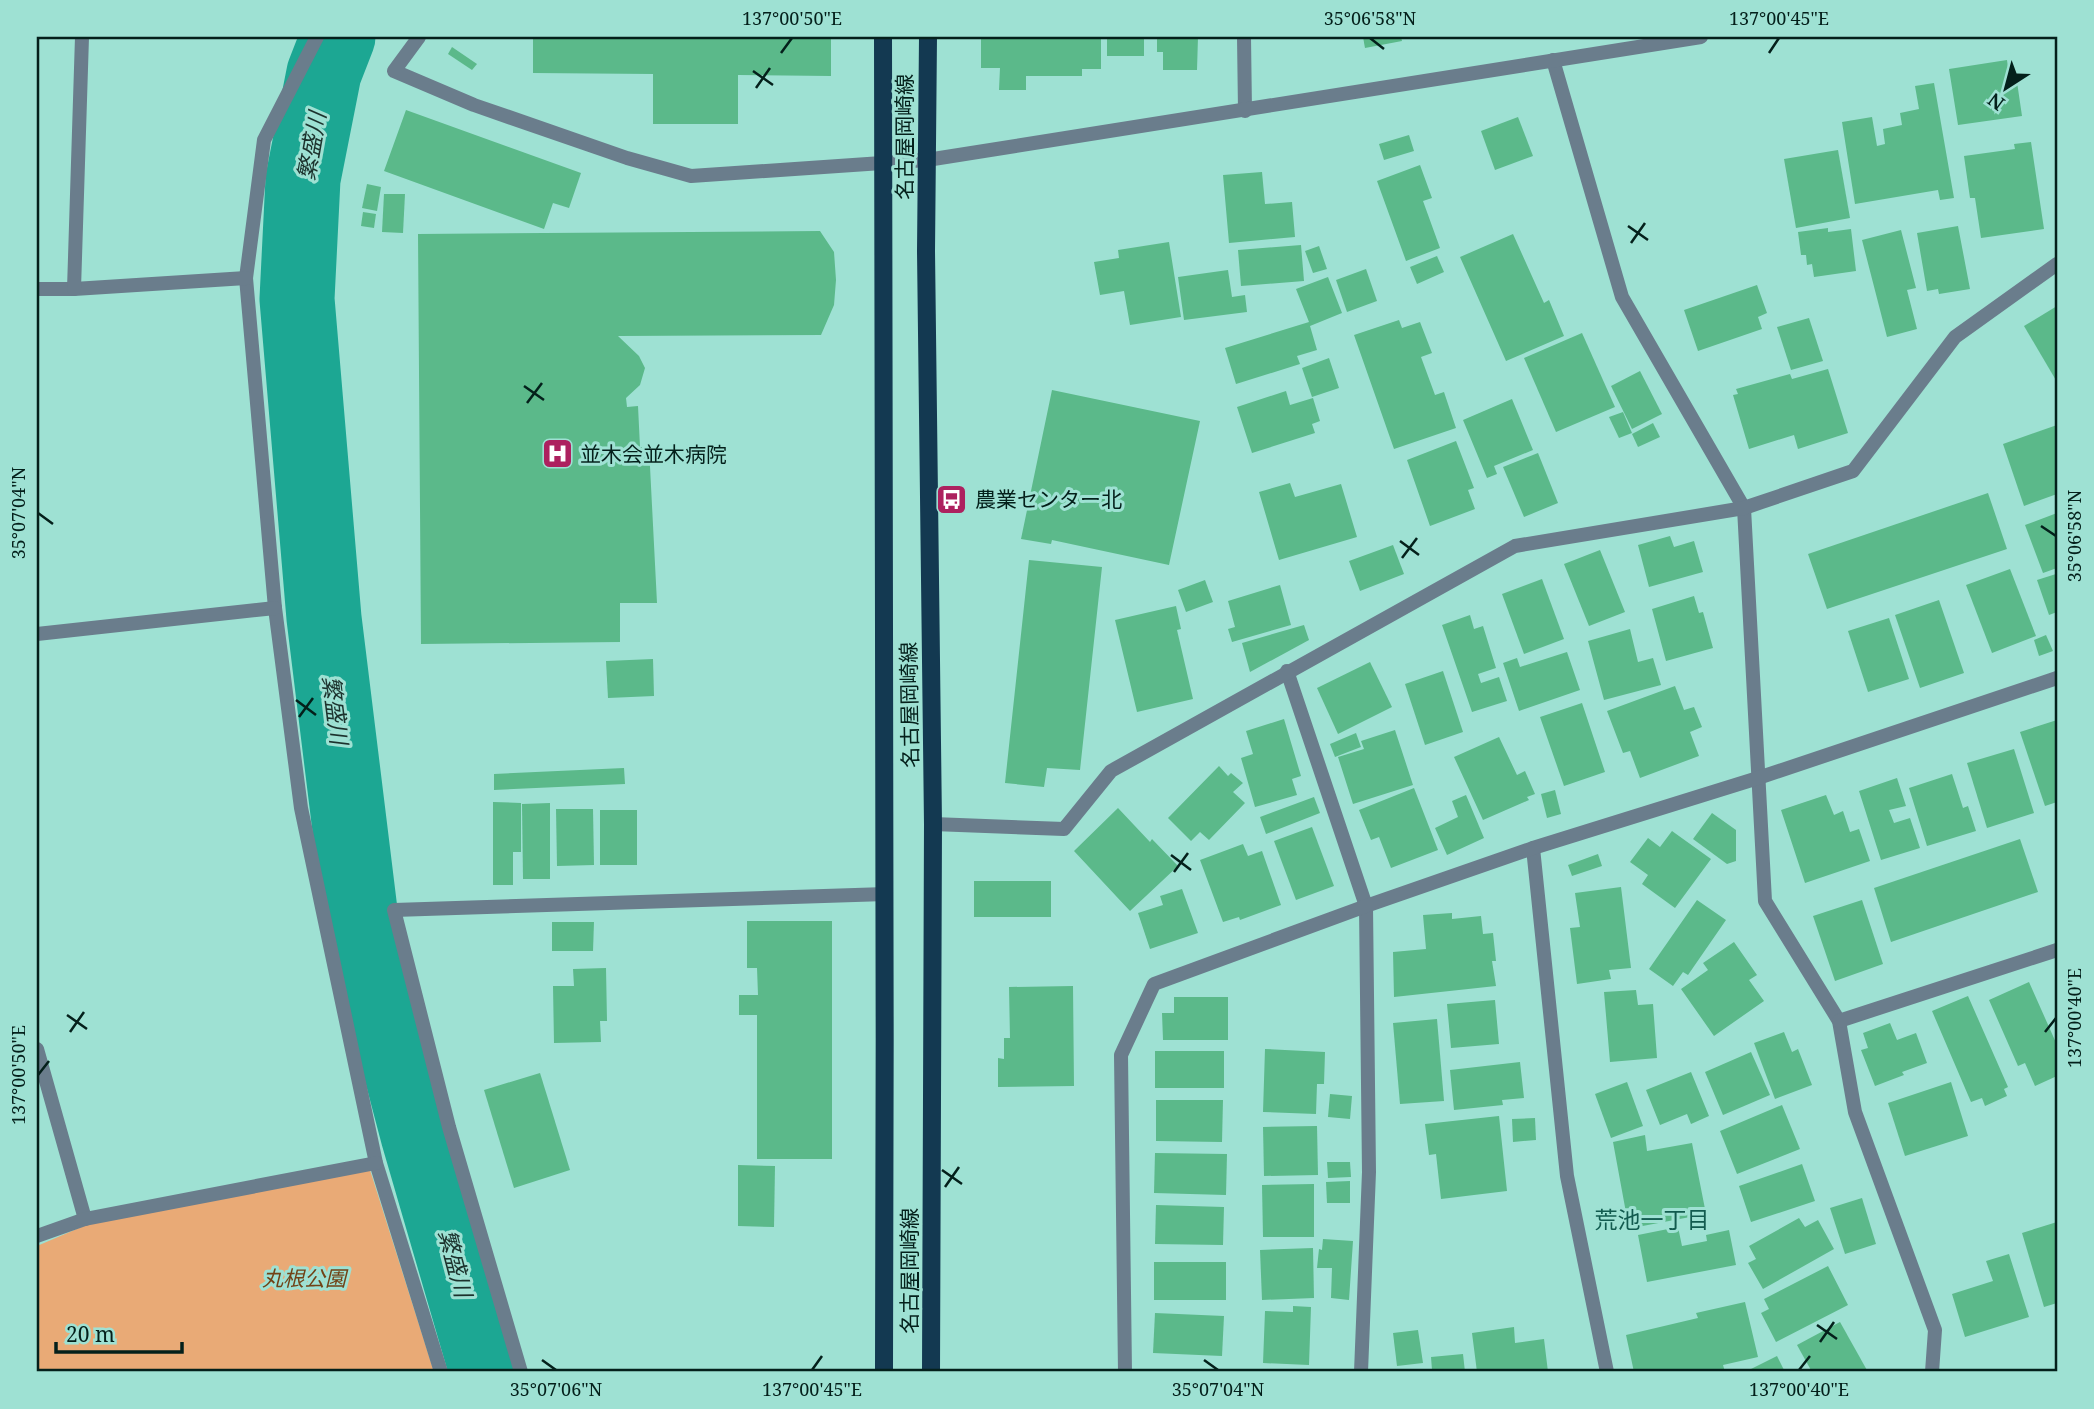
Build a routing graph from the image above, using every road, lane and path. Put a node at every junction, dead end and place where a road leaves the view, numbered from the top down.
1 (82, 37) edge
2 (317, 37) edge
3 (419, 37) edge
4 (883, 37) edge
5 (928, 37) edge
6 (1244, 37) edge
7 (1701, 37) edge
8 (1553, 60) junction
9 (1245, 111) junction
10 (927, 160) junction
11 (882, 163) junction
12 (2057, 264) edge
13 (246, 278) junction
14 (37, 289) edge
15 (74, 289) junction
16 (1744, 508) junction
17 (275, 608) junction
18 (37, 634) edge
19 (1287, 671) junction
20 (2057, 678) edge
21 (1758, 778) junction
22 (933, 824) junction
23 (1533, 848) junction
24 (886, 894) junction
25 (1366, 906) junction
26 (2057, 950) edge
27 (1839, 1021) junction
28 (37, 1049) edge
29 (376, 1163) junction
30 (85, 1219) junction
31 (37, 1236) edge
32 (440, 1372) edge
33 (521, 1372) edge
34 (884, 1372) edge
35 (931, 1372) edge
36 (1125, 1372) edge
37 (1361, 1372) edge
38 (1607, 1372) edge
39 (1932, 1372) edge

1 - 15 street
2 - 13 street
3 - 11 street
4 - 11 main road, 名古屋岡崎線
5 - 10 main road, 名古屋岡崎線
6 - 9 street
7 - 8 street
8 - 9 street
8 - 16 street
9 - 10 street
10 - 11 street
10 - 22 main road, 名古屋岡崎線
11 - 24 main road, 名古屋岡崎線
12 - 16 street
13 - 15 street
13 - 17 street
14 - 15 street
16 - 19 street
16 - 21 street
17 - 18 street
17 - 29 street
19 - 22 street
19 - 25 street
20 - 21 street
21 - 23 street
21 - 27 street
22 - 35 main road, 名古屋岡崎線
23 - 25 street
23 - 38 street
24 - 33 street
24 - 34 main road, 名古屋岡崎線
25 - 36 street
25 - 37 street
26 - 27 street
27 - 39 street
28 - 30 street
29 - 30 street
29 - 32 street
30 - 31 street

